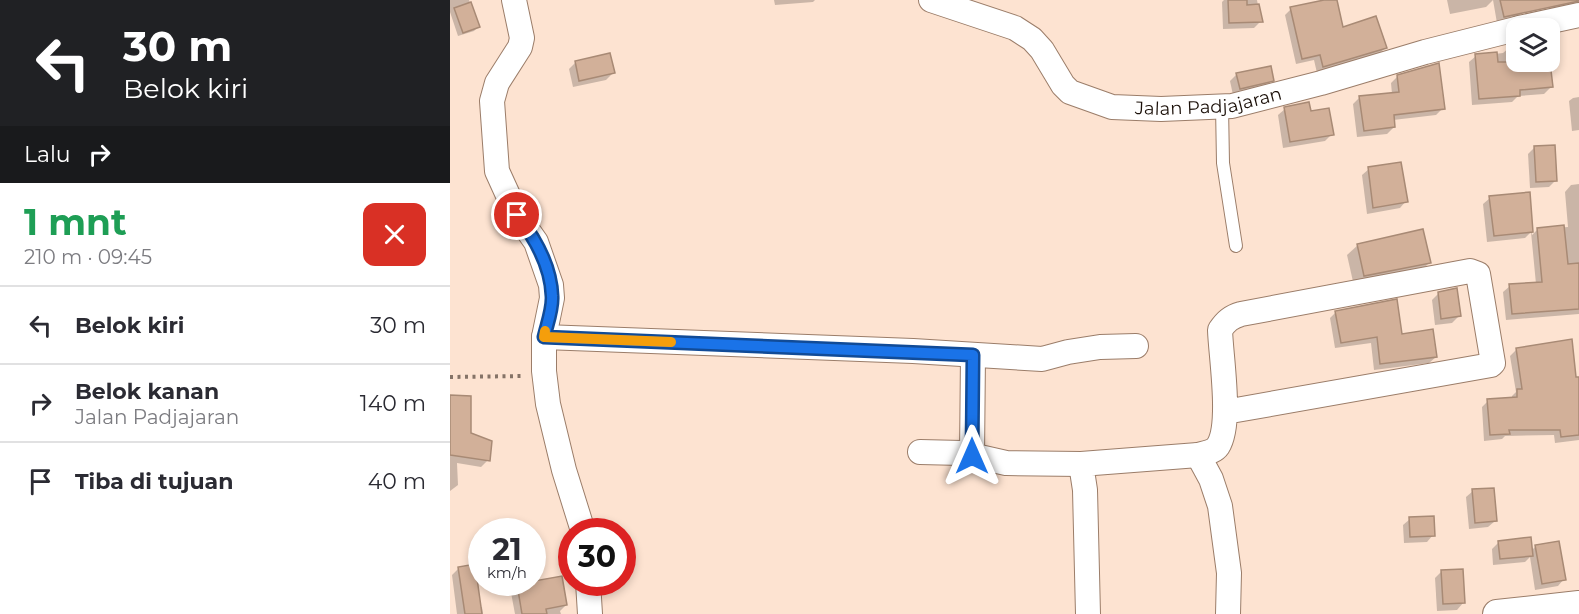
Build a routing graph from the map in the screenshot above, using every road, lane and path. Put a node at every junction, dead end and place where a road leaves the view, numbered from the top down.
1 (514, 0) edge
2 (930, 0) edge
3 (1579, 15) edge
4 (1560, 19) edge
5 (1506, 32) edge
6 (1222, 106) junction
7 (1236, 246) dead end
8 (544, 337) junction
9 (1136, 346) dead end
10 (973, 355) junction
11 (450, 376) edge
12 (545, 376) junction
13 (1225, 412) junction
14 (920, 452) dead end
15 (1197, 454) junction
16 (972, 456) junction
17 (1081, 464) junction
18 (579, 518) edge
19 (589, 596) edge
20 (1579, 605) edge
21 (590, 614) edge
22 (1088, 614) edge
23 (1228, 614) edge
24 (1497, 614) edge

1 - 8 street
2 - 6 street, Jalan Padjajaran
3 - 4 street, Jalan Padjajaran
5 - 6 street, Jalan Padjajaran
6 - 7 lane
8 - 10 street
8 - 12 street
9 - 10 street
10 - 16 street
11 - 12 path
12 - 18 street
13 - 13 street
13 - 15 street
14 - 16 street
15 - 17 street
15 - 23 street
16 - 17 street
17 - 22 street
19 - 21 street
20 - 24 street

